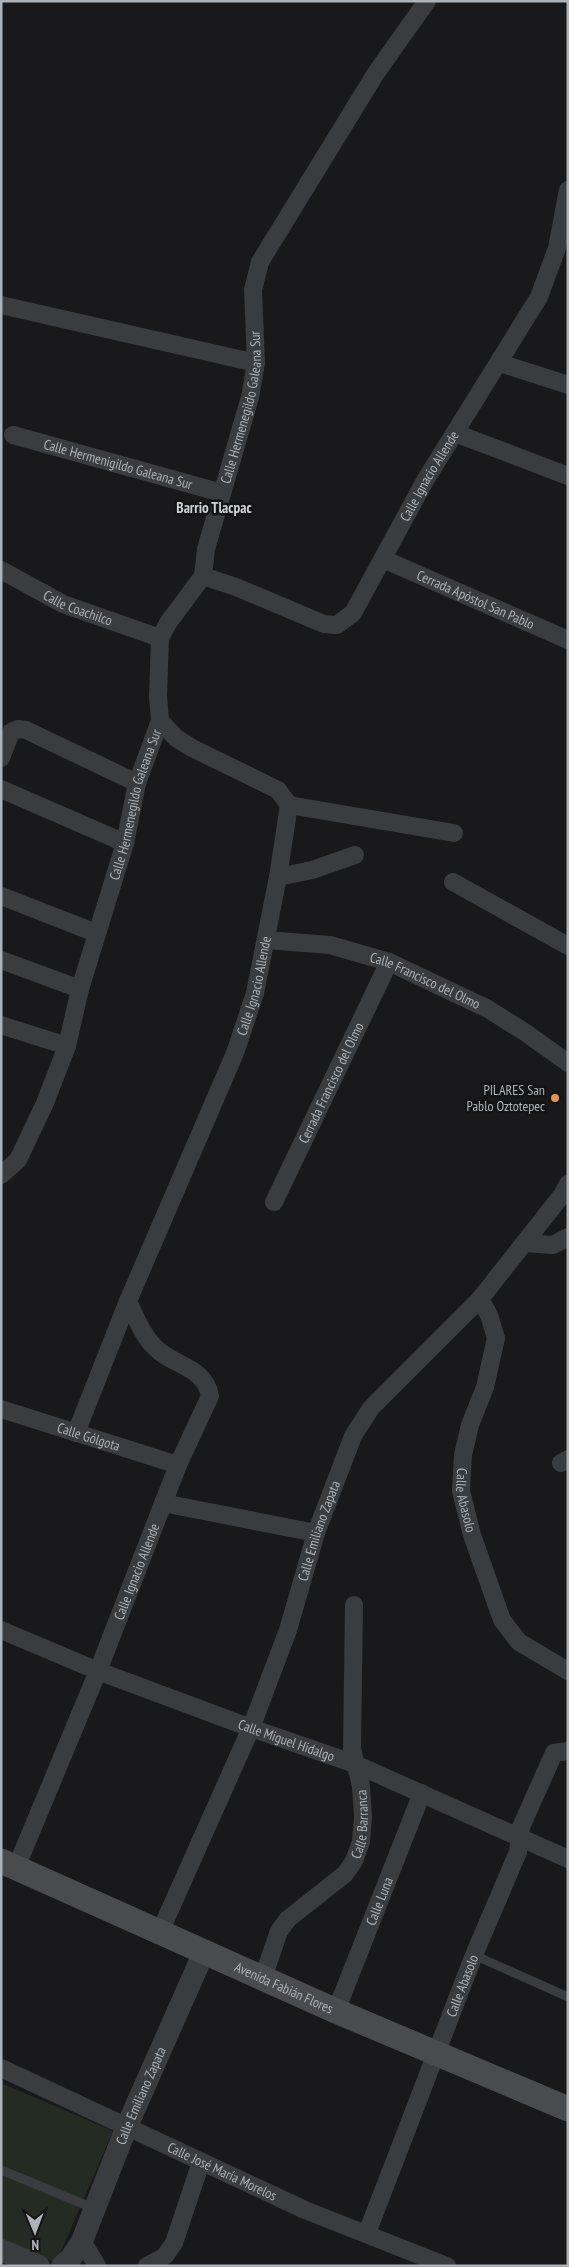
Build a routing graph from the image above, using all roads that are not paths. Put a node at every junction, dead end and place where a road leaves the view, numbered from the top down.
1 (427, 1) edge
2 (568, 190) edge
3 (1, 305) edge
4 (256, 363) junction
5 (500, 363) junction
6 (568, 385) edge
7 (455, 433) junction
8 (13, 435) dead end
9 (568, 476) edge
10 (222, 493) junction
11 (383, 559) junction
12 (1, 570) edge
13 (203, 576) junction
14 (160, 638) junction
15 (568, 640) edge
16 (160, 720) junction
17 (1, 758) edge
18 (137, 783) junction
19 (1, 789) edge
20 (288, 805) junction
21 (454, 834) dead end
22 (125, 843) junction
23 (355, 855) dead end
24 (278, 877) junction
25 (453, 882) dead end
26 (1, 896) edge
27 (96, 933) junction
28 (266, 940) junction
29 (568, 946) edge
30 (1, 960) edge
31 (389, 962) junction
32 (80, 989) junction
33 (1, 1024) edge
34 (67, 1046) junction
35 (568, 1062) edge
36 (1, 1176) edge
37 (568, 1184) edge
38 (274, 1202) dead end
39 (568, 1237) edge
40 (524, 1243) junction
41 (480, 1299) junction
42 (128, 1301) junction
43 (1, 1409) edge
44 (76, 1433) junction
45 (178, 1465) junction
46 (163, 1503) junction
47 (316, 1533) junction
48 (354, 1605) dead end
49 (1, 1630) edge
50 (98, 1671) junction
51 (568, 1671) edge
52 (251, 1728) junction
53 (568, 1751) edge
54 (356, 1764) junction
55 (422, 1793) junction
56 (520, 1839) junction
57 (568, 1859) edge
58 (9, 1865) edge
59 (160, 1932) junction
60 (204, 1952) junction
61 (474, 1955) junction
62 (263, 1978) junction
63 (568, 1997) edge
64 (336, 2011) junction
65 (436, 2054) junction
66 (1, 2068) edge
67 (568, 2109) edge
68 (127, 2126) junction
69 (201, 2162) junction
70 (1, 2170) edge
71 (93, 2208) junction
72 (367, 2233) junction
73 (82, 2241) junction
74 (1, 2250) edge
75 (427, 2262) edge
76 (40, 2266) edge
77 (62, 2266) edge
78 (97, 2266) edge
79 (147, 2266) edge
80 (447, 2266) edge

1 - 4 street, Calle Hermenegildo Galeana Sur
2 - 5 street, Calle Ignacio Allende
3 - 4 street
4 - 10 street, Calle Hermenegildo Galeana Sur
5 - 6 street
5 - 7 street, Calle Ignacio Allende
7 - 9 street
7 - 11 street, Calle Ignacio Allende
8 - 10 street, Calle Hermenigildo Galeana Sur
10 - 13 street, Calle Hermenegildo Galeana Sur
11 - 13 street, Calle Ignacio Allende
11 - 15 street, Cerrada Apóstol San Pablo
12 - 14 street, Calle Coachilco
13 - 14 street, Calle Hermenegildo Galeana Sur
14 - 16 street, Calle Hermenegildo Galeana Sur
16 - 18 street, Calle Hermenegildo Galeana Sur
16 - 20 street
17 - 18 street
18 - 22 street, Calle Hermenegildo Galeana Sur
19 - 22 street
20 - 21 street
20 - 24 street, Calle Ignacio Allende
22 - 27 street, Calle Hermenegildo Galeana Sur
23 - 24 street
24 - 28 street, Calle Ignacio Allende
25 - 29 street
26 - 27 street
27 - 32 street, Calle Hermenegildo Galeana Sur
28 - 31 street, Calle Francisco del Olmo
28 - 42 street, Calle Ignacio Allende
30 - 32 street
31 - 35 street, Calle Francisco del Olmo
31 - 38 street, Cerrada Francisco del Olmo
32 - 34 street, Calle Hermenegildo Galeana Sur
33 - 34 street
34 - 36 street, Calle Hermenegildo Galeana Sur
37 - 40 street, Calle Emiliano Zapata
39 - 40 street
40 - 41 street, Calle Emiliano Zapata
41 - 47 street, Calle Emiliano Zapata
41 - 51 street, Calle Abasolo
42 - 44 street, Calle Ignacio Allende
42 - 45 street, Calle Ignacio Allende
43 - 44 street, Calle Gólgota
44 - 45 street, Calle Gólgota
45 - 46 street, Calle Ignacio Allende
46 - 47 street
46 - 50 street, Calle Ignacio Allende
47 - 52 street, Calle Emiliano Zapata
48 - 54 street, Calle Barranca
49 - 50 street, Calle Miguel Hidalgo
50 - 52 street, Calle Miguel Hidalgo
50 - 58 street, Calle Ignacio Allende
52 - 54 street, Calle Miguel Hidalgo
52 - 59 street, Calle Emiliano Zapata
53 - 56 street, Calle Abasolo
54 - 55 street, Calle Miguel Hidalgo
54 - 62 street, Calle Barranca
55 - 56 street, Calle Miguel Hidalgo
55 - 64 street, Calle Luna
56 - 57 street, Calle Miguel Hidalgo
56 - 61 street, Calle Abasolo
58 - 59 main road, Avenida Fabián Flores
59 - 60 main road, Avenida Fabián Flores
60 - 62 main road, Avenida Fabián Flores
60 - 68 street, Calle Emiliano Zapata
61 - 63 lane
61 - 65 street, Calle Abasolo
62 - 64 main road, Avenida Fabián Flores
64 - 65 main road, Avenida Fabián Flores
65 - 67 main road, Avenida Fabián Flores
65 - 72 street, Calle Abasolo
66 - 68 street, Calle José María Morelos
68 - 69 street, Calle José María Morelos
68 - 71 street, Calle Emiliano Zapata
69 - 72 street, Calle José María Morelos
69 - 79 street
70 - 71 lane
71 - 73 street, Calle Emiliano Zapata
72 - 75 street, Calle José María Morelos
73 - 77 street, Calle Emiliano Zapata
73 - 78 street
74 - 76 street
75 - 80 street, Calle José María Morelos

